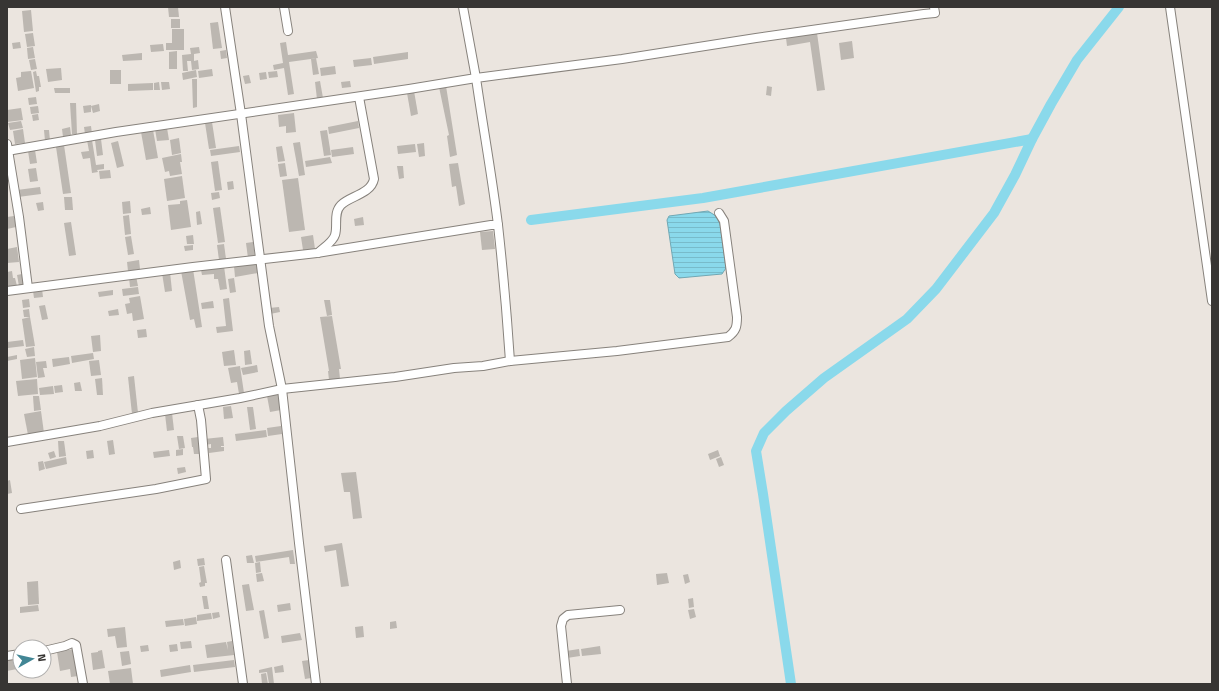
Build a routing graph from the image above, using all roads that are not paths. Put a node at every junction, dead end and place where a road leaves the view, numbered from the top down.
1 (225, 7) edge
2 (284, 7) edge
3 (463, 7) edge
4 (934, 7) edge
5 (1170, 7) edge
6 (288, 32) dead end
7 (476, 78) junction
8 (359, 97) junction
9 (241, 114) junction
10 (7, 148) edge
11 (719, 213) dead end
12 (498, 225) junction
13 (317, 253) junction
14 (260, 260) junction
15 (28, 288) junction
16 (7, 291) edge
17 (1212, 301) edge
18 (510, 361) junction
19 (282, 389) junction
20 (198, 405) junction
21 (7, 442) edge
22 (20, 508) dead end
23 (226, 560) dead end
24 (620, 610) dead end
25 (52, 648) edge
26 (83, 684) edge
27 (243, 684) edge
28 (316, 684) edge
29 (567, 684) edge

1 - 9 street
2 - 6 street
3 - 7 street
4 - 7 street
5 - 17 street
7 - 8 street
7 - 12 street
8 - 9 street
8 - 13 street
9 - 10 street
9 - 14 street
10 - 15 street
11 - 18 street
12 - 13 street
12 - 18 street
13 - 14 street
14 - 15 street
14 - 19 street
15 - 16 street
18 - 19 street
19 - 20 street
19 - 28 street
20 - 21 street
20 - 22 street
23 - 27 street
24 - 29 street
25 - 26 street

